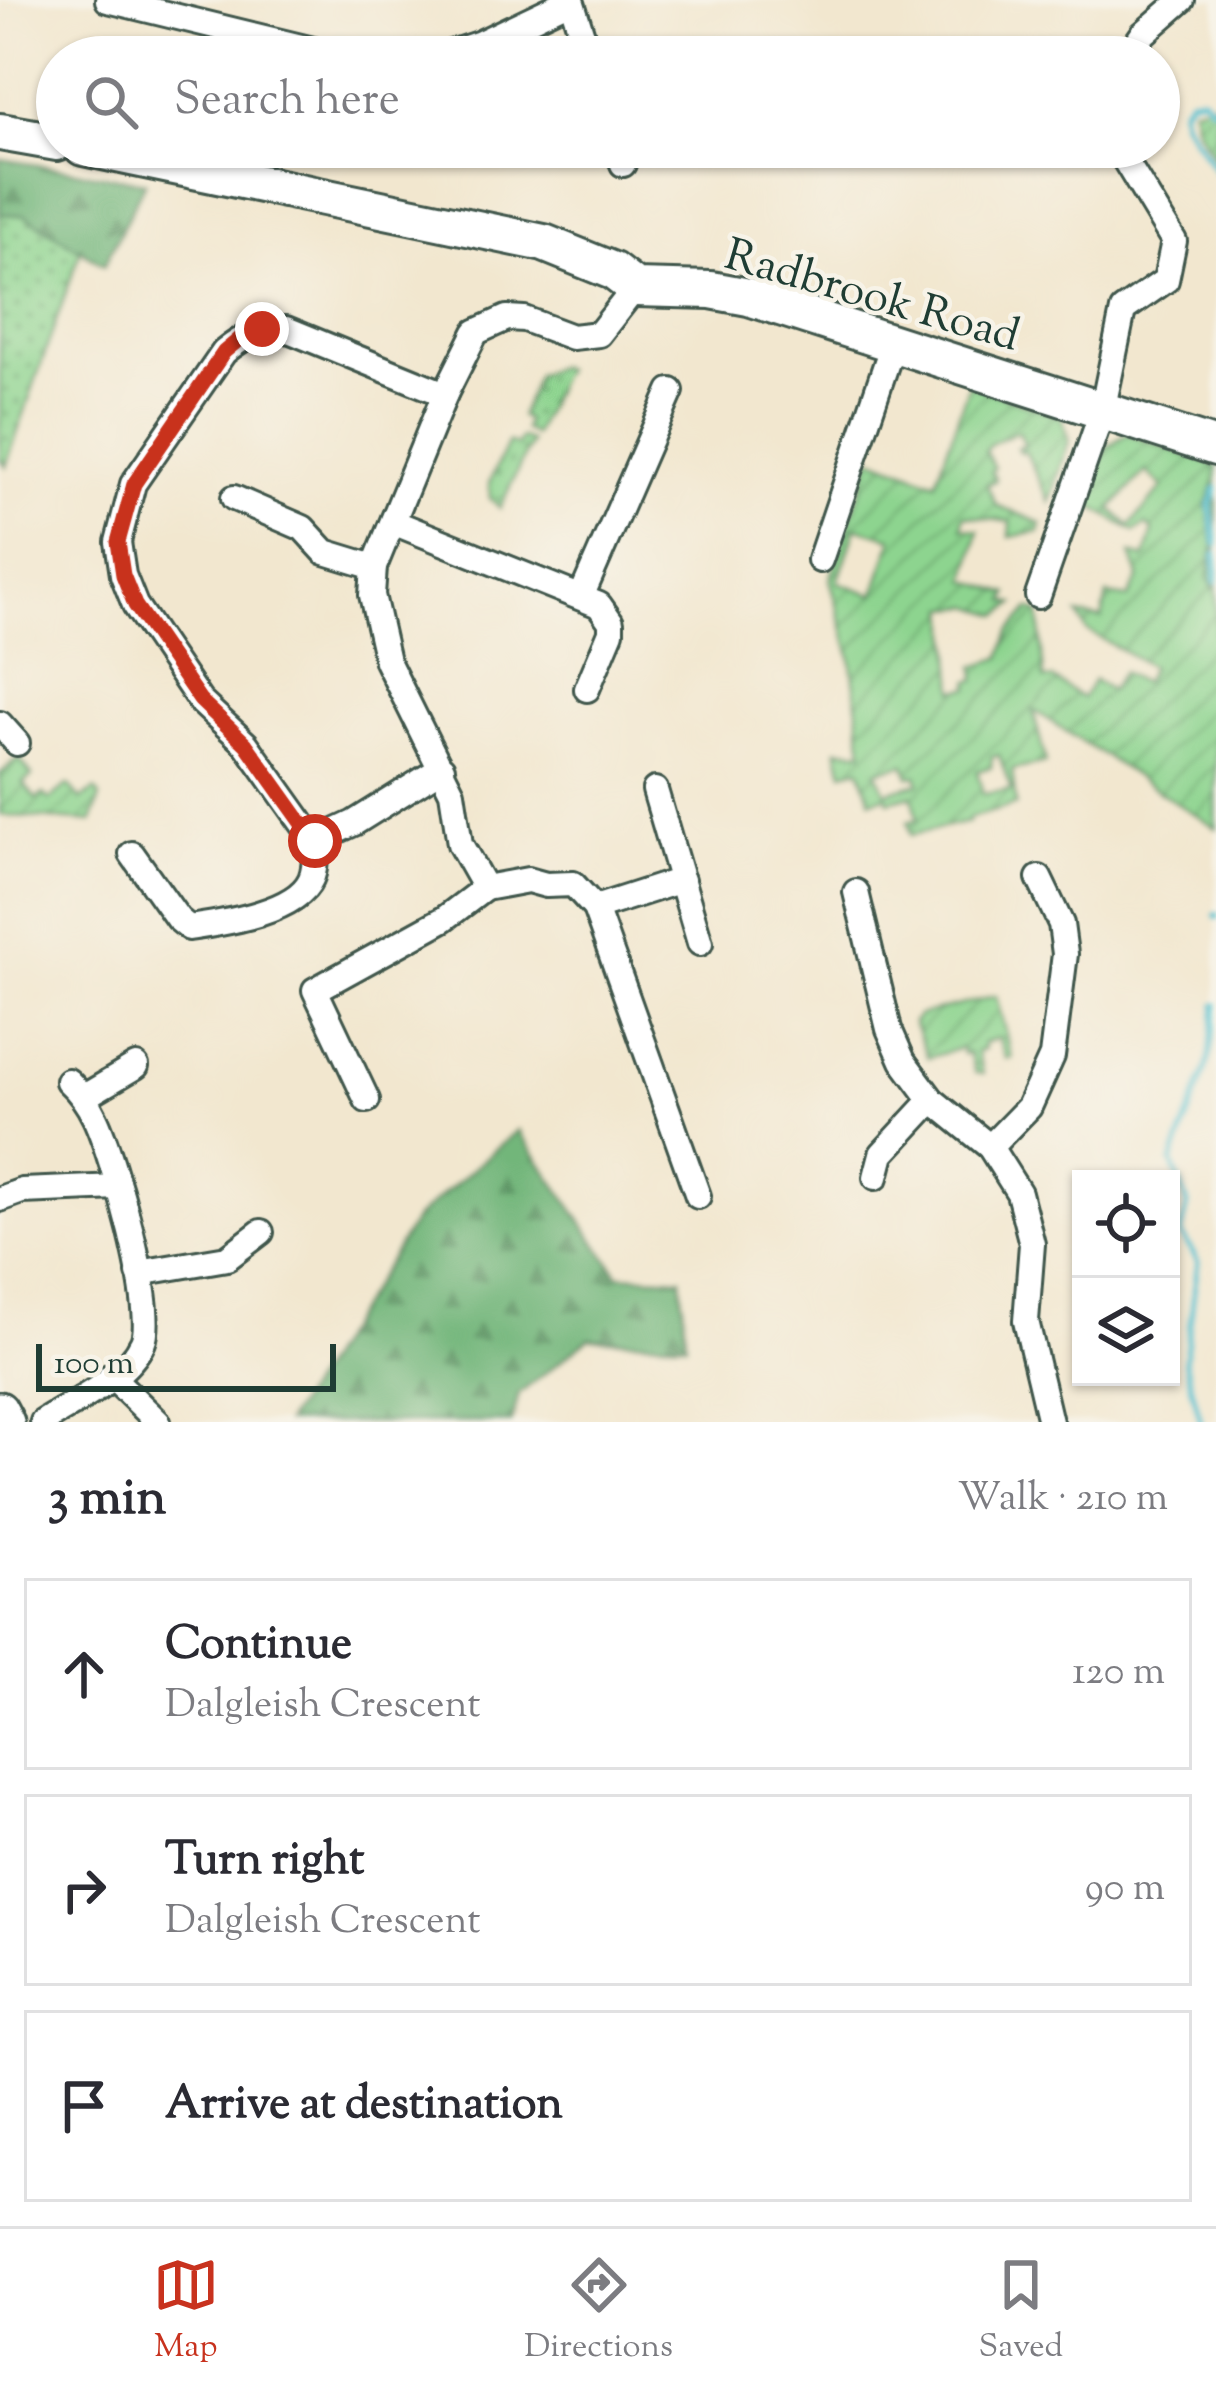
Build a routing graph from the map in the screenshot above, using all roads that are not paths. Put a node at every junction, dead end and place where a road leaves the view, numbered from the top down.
1 (108, 0) edge
2 (570, 0) edge
3 (1182, 0) edge
4 (256, 36) edge
5 (495, 36) edge
6 (582, 36) edge
7 (1142, 36) edge
8 (0, 132) edge
9 (36, 138) edge
10 (184, 168) edge
11 (1131, 168) edge
12 (635, 288) junction
13 (894, 341) junction
14 (671, 391) dead end
15 (445, 394) junction
16 (1102, 412) junction
17 (1216, 447) edge
18 (234, 498) dead end
19 (393, 522) junction
20 (816, 544) dead end
21 (374, 567) junction
22 (1038, 596) dead end
23 (581, 597) junction
24 (586, 689) dead end
25 (442, 768) junction
26 (655, 790) dead end
27 (315, 841) junction
28 (132, 854) dead end
29 (1039, 878) dead end
30 (682, 880) junction
31 (485, 888) junction
32 (856, 892) dead end
33 (595, 908) junction
34 (700, 943) dead end
35 (136, 1066) dead end
36 (367, 1100) dead end
37 (932, 1100) junction
38 (990, 1147) junction
39 (874, 1158) dead end
40 (118, 1187) junction
41 (698, 1196) dead end
42 (0, 1198) edge
43 (262, 1232) dead end
44 (139, 1273) junction
45 (111, 1376) junction
46 (0, 1409) edge
47 (8, 1422) edge
48 (43, 1422) edge
49 (158, 1422) edge
50 (1050, 1422) edge

1 - 4 street
2 - 5 street
2 - 6 street
3 - 7 street
8 - 9 main road
10 - 12 main road, Radbrook Road
11 - 16 street
12 - 13 main road, Radbrook Road
12 - 15 street
13 - 16 main road, Radbrook Road
13 - 20 street
14 - 23 street
15 - 19 street
15 - 27 street
16 - 17 main road, Radbrook Road
16 - 22 street
18 - 21 street
19 - 21 street
19 - 23 street
21 - 25 street
23 - 24 street
25 - 27 street
25 - 31 street
26 - 30 street
27 - 28 street
29 - 38 street
30 - 33 street
30 - 34 street
31 - 33 street
31 - 36 street
32 - 37 street
33 - 41 street
35 - 40 street
37 - 38 street
37 - 39 street
38 - 50 street
40 - 42 street
40 - 44 street
43 - 44 street
44 - 45 street
45 - 48 street
45 - 49 street
46 - 47 street

